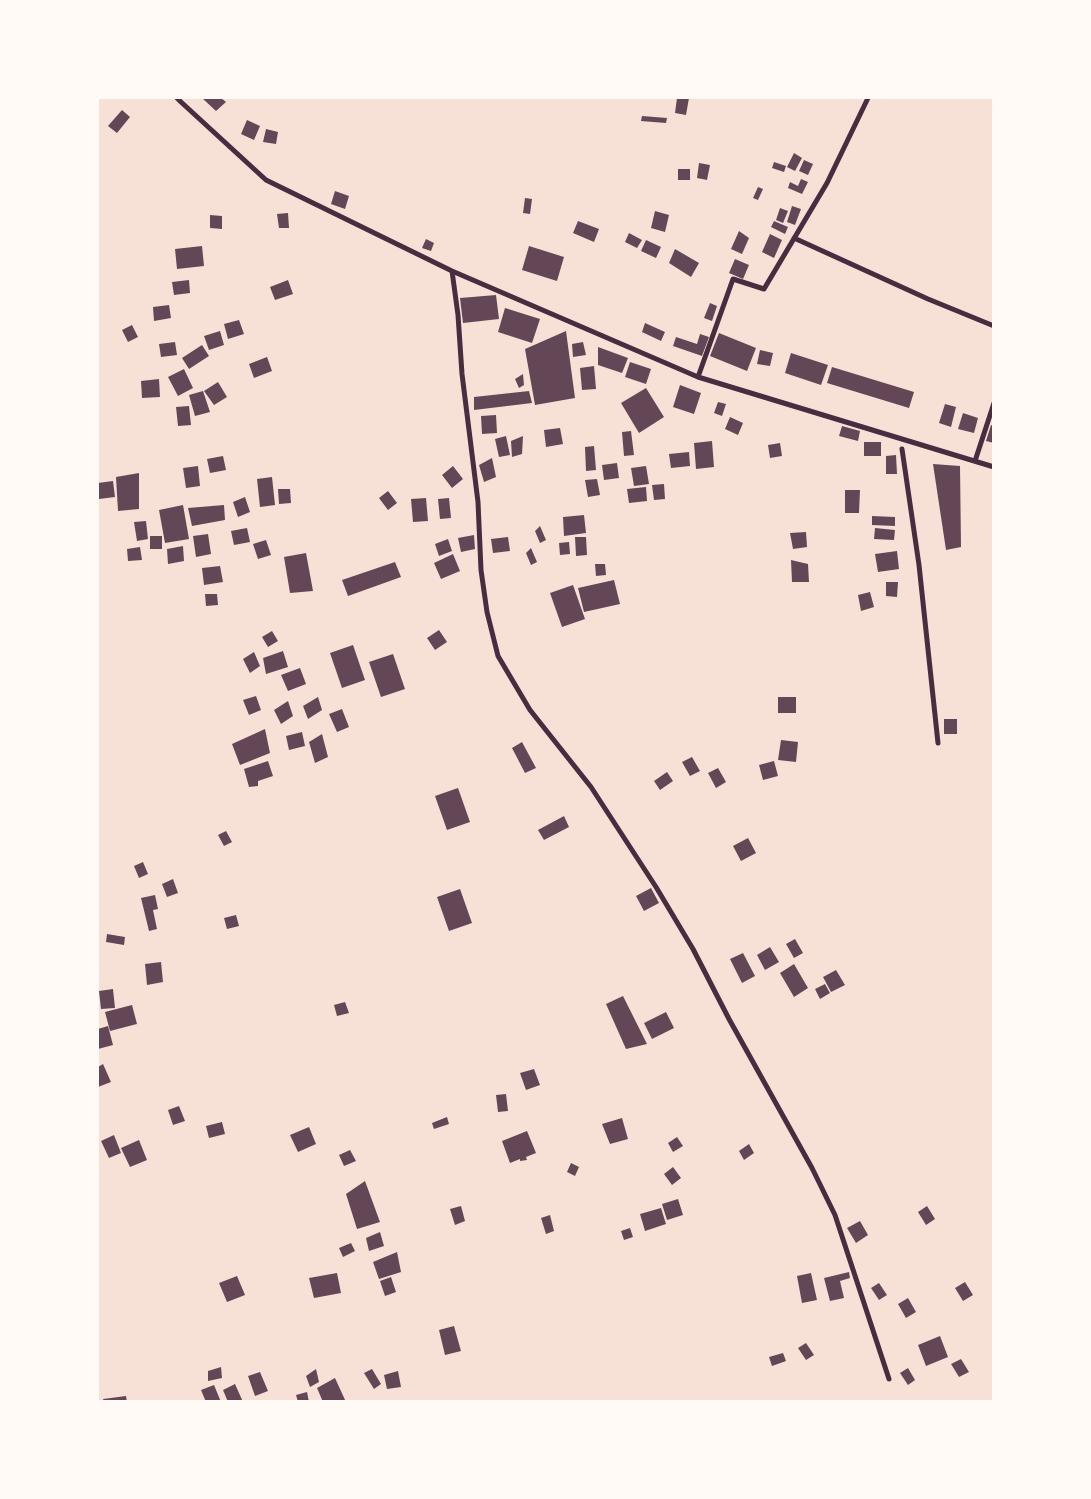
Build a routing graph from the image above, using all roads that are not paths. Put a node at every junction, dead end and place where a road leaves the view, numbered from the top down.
1 (177, 98) edge
2 (868, 98) edge
3 (794, 238) junction
4 (452, 271) junction
5 (994, 326) edge
6 (698, 377) junction
7 (994, 403) edge
8 (902, 448) dead end
9 (975, 461) junction
10 (994, 467) edge
11 (938, 743) dead end
12 (890, 1379) dead end

1 - 4 street
2 - 3 street
3 - 5 street
3 - 6 street
4 - 6 street
4 - 12 street
6 - 9 street
7 - 9 street
8 - 11 street
9 - 10 street

